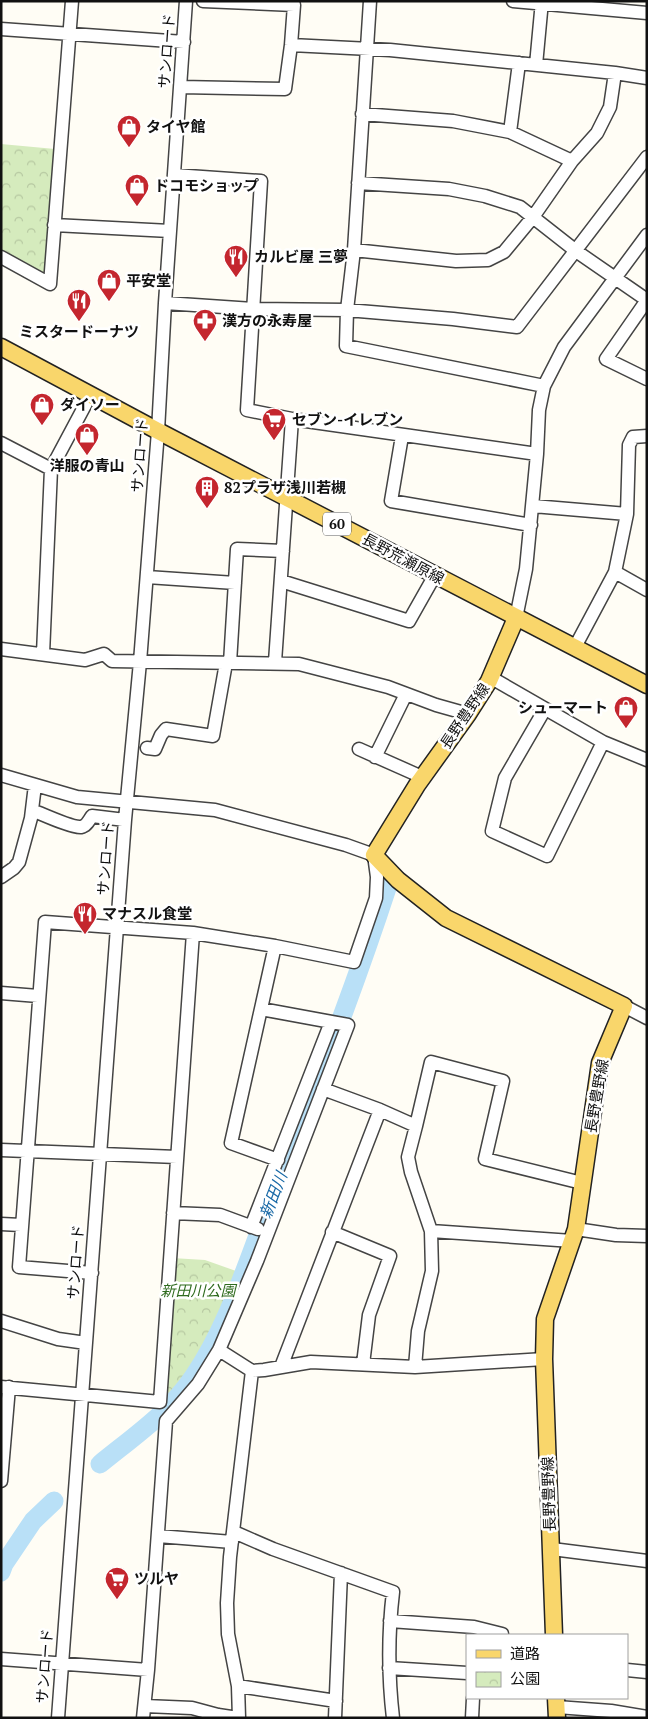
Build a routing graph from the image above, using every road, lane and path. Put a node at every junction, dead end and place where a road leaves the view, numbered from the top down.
1 (72, 1) edge
2 (186, 1) edge
3 (203, 1) edge
4 (370, 1) edge
5 (512, 1) edge
6 (542, 2) edge
7 (647, 13) edge
8 (1, 29) edge
9 (69, 34) junction
10 (184, 42) junction
11 (292, 45) junction
12 (366, 50) junction
13 (519, 63) junction
14 (536, 64) junction
15 (614, 73) junction
16 (647, 78) edge
17 (181, 87) junction
18 (362, 114) junction
19 (510, 132) junction
20 (647, 157) edge
21 (572, 161) junction
22 (174, 175) junction
23 (358, 183) junction
24 (533, 217) junction
25 (54, 225) junction
26 (170, 231) junction
27 (647, 235) edge
28 (354, 250) junction
29 (576, 251) junction
30 (1, 257) edge
31 (614, 278) junction
32 (165, 303) junction
33 (253, 309) junction
34 (347, 310) junction
35 (1, 347) edge
36 (647, 379) edge
37 (544, 386) junction
38 (91, 394) junction
39 (292, 419) junction
40 (158, 431) junction
41 (402, 436) junction
42 (647, 436) edge
43 (1, 443) edge
44 (537, 454) junction
45 (51, 469) junction
46 (287, 498) junction
47 (533, 506) junction
48 (627, 514) junction
49 (531, 525) junction
50 (283, 551) junction
51 (615, 572) junction
52 (435, 576) junction
53 (147, 577) junction
54 (281, 582) junction
55 (235, 583) junction
56 (647, 590) edge
57 (516, 618) junction
58 (575, 647) junction
59 (1, 650) edge
60 (43, 654) junction
61 (140, 662) junction
62 (275, 662) junction
63 (228, 663) junction
64 (490, 677) junction
65 (647, 685) edge
66 (406, 694) junction
67 (545, 709) junction
68 (468, 714) junction
69 (603, 742) junction
70 (147, 748) dead end
71 (359, 749) dead end
72 (376, 757) junction
73 (647, 760) edge
74 (1, 775) edge
75 (422, 777) junction
76 (35, 786) junction
77 (127, 802) junction
78 (32, 810) junction
79 (126, 820) junction
80 (374, 855) junction
81 (1, 877) edge
82 (117, 926) junction
83 (193, 933) junction
84 (275, 946) junction
85 (1, 993) edge
86 (38, 996) junction
87 (624, 1006) junction
88 (261, 1009) junction
89 (647, 1018) edge
90 (331, 1022) junction
91 (323, 1089) junction
92 (380, 1110) junction
93 (416, 1126) junction
94 (1, 1150) edge
95 (28, 1151) junction
96 (101, 1155) junction
97 (177, 1157) junction
98 (278, 1160) junction
99 (582, 1183) junction
100 (173, 1213) junction
101 (1, 1224) edge
102 (21, 1224) junction
103 (259, 1230) junction
104 (431, 1231) junction
105 (332, 1232) junction
106 (574, 1235) junction
107 (647, 1236) edge
108 (92, 1273) junction
109 (1, 1321) edge
110 (86, 1343) junction
111 (219, 1350) junction
112 (544, 1359) junction
113 (363, 1364) junction
114 (281, 1367) junction
115 (415, 1367) junction
116 (252, 1371) junction
117 (5, 1387) edge
118 (82, 1395) junction
119 (1, 1481) edge
120 (158, 1536) junction
121 (233, 1537) junction
122 (552, 1549) junction
123 (647, 1561) edge
124 (341, 1573) junction
125 (390, 1622) junction
126 (502, 1634) edge
127 (554, 1634) edge
128 (1, 1659) edge
129 (62, 1665) junction
130 (389, 1668) junction
131 (148, 1670) junction
132 (628, 1670) edge
133 (466, 1672) edge
134 (647, 1672) edge
135 (238, 1686) junction
136 (473, 1699) edge
137 (336, 1701) junction
138 (557, 1707) edge
139 (144, 1712) edge
140 (191, 1713) edge
141 (647, 1717) edge
142 (58, 1718) edge
143 (238, 1718) edge
144 (335, 1718) edge
145 (393, 1718) edge
146 (472, 1718) edge

1 - 9 street
2 - 10 street, サンロード
3 - 11 street
4 - 12 street
5 - 6 street
6 - 7 street
6 - 14 street
8 - 9 street
9 - 10 street
9 - 25 street
10 - 17 street, サンロード
11 - 12 street
11 - 17 street
12 - 13 street
12 - 18 street
13 - 14 street
13 - 19 street
14 - 15 street
15 - 16 street
15 - 21 street
17 - 22 street, サンロード
18 - 19 street
18 - 23 street
19 - 21 street
20 - 29 street
21 - 24 street
22 - 26 street, サンロード
22 - 33 street
23 - 24 street
23 - 28 street
24 - 28 street
24 - 29 street
25 - 26 street
25 - 30 street
26 - 32 street, サンロード
27 - 31 street
28 - 34 street
29 - 31 street
29 - 34 street
31 - 36 street
31 - 37 street
32 - 33 street
32 - 40 street, サンロード
33 - 34 street
33 - 39 street
34 - 37 street
35 - 38 main road, 長野荒瀬原線 / 60
37 - 44 street
38 - 40 main road, 長野荒瀬原線 / 60
38 - 45 street
39 - 41 street
39 - 46 street
40 - 46 main road, 長野荒瀬原線 / 60
40 - 53 street, サンロード
41 - 44 street
41 - 49 street
42 - 48 street
43 - 45 street
44 - 47 street
45 - 60 street
46 - 50 street
46 - 52 main road, 長野荒瀬原線 / 60
47 - 48 street
47 - 49 street
48 - 51 street
49 - 57 street
50 - 54 street
50 - 55 street
51 - 56 street
51 - 58 street
52 - 54 street
52 - 57 main road, 長野荒瀬原線 / 60
53 - 55 street
53 - 61 street, サンロード
54 - 62 street
55 - 63 street
57 - 58 main road, 長野荒瀬原線 / 60
57 - 64 main road, 長野豊野線
58 - 65 main road, 長野荒瀬原線 / 60
59 - 60 street
60 - 61 street
61 - 63 street
61 - 77 street, サンロード
62 - 63 street
62 - 66 street
63 - 70 street
64 - 67 street
64 - 68 main road, 長野豊野線
66 - 68 street
66 - 72 street
67 - 69 street
67 - 69 street
68 - 75 main road, 長野豊野線
69 - 73 street
71 - 72 street
72 - 75 street
74 - 76 street
75 - 80 main road, 長野豊野線
76 - 77 street
76 - 78 street
77 - 79 street, サンロード
77 - 80 street
78 - 79 street
78 - 81 street
79 - 82 street, サンロード
80 - 84 street
80 - 87 main road
82 - 83 street
82 - 86 street
82 - 96 street, サンロード
83 - 84 street
83 - 97 street
84 - 88 street
85 - 86 street
86 - 95 street
87 - 89 street
87 - 99 main road, 長野豊野線
88 - 90 street
88 - 98 street
90 - 91 street
90 - 98 street
91 - 92 street
91 - 103 street
92 - 93 street
92 - 105 street
93 - 99 street
93 - 104 street
94 - 95 street
95 - 96 street
95 - 102 street
96 - 97 street
96 - 108 street, サンロード
97 - 100 street
98 - 103 street
99 - 106 main road, 長野豊野線
100 - 103 street
100 - 118 street
101 - 102 street
102 - 108 street
103 - 111 street
104 - 106 street
104 - 115 street
105 - 113 street
105 - 114 street
106 - 107 street
106 - 112 main road, 長野豊野線
108 - 110 street, サンロード
109 - 110 street
110 - 118 street, サンロード
111 - 116 street
111 - 120 street
112 - 115 street
112 - 122 main road, 長野豊野線
113 - 114 street
113 - 115 street
114 - 116 street
116 - 121 street
117 - 118 street
117 - 119 street
118 - 129 street, サンロード
120 - 121 street
120 - 131 street
121 - 124 street
121 - 135 street
122 - 123 street
122 - 127 main road, 長野豊野線
124 - 125 street
124 - 137 street
125 - 126 street
125 - 130 street
128 - 129 street
129 - 131 street
129 - 142 street, サンロード
130 - 133 street
130 - 145 street
131 - 139 street
132 - 134 street
135 - 137 street
135 - 143 street
136 - 146 street
137 - 144 street
138 - 141 street
139 - 140 street
140 - 143 street

